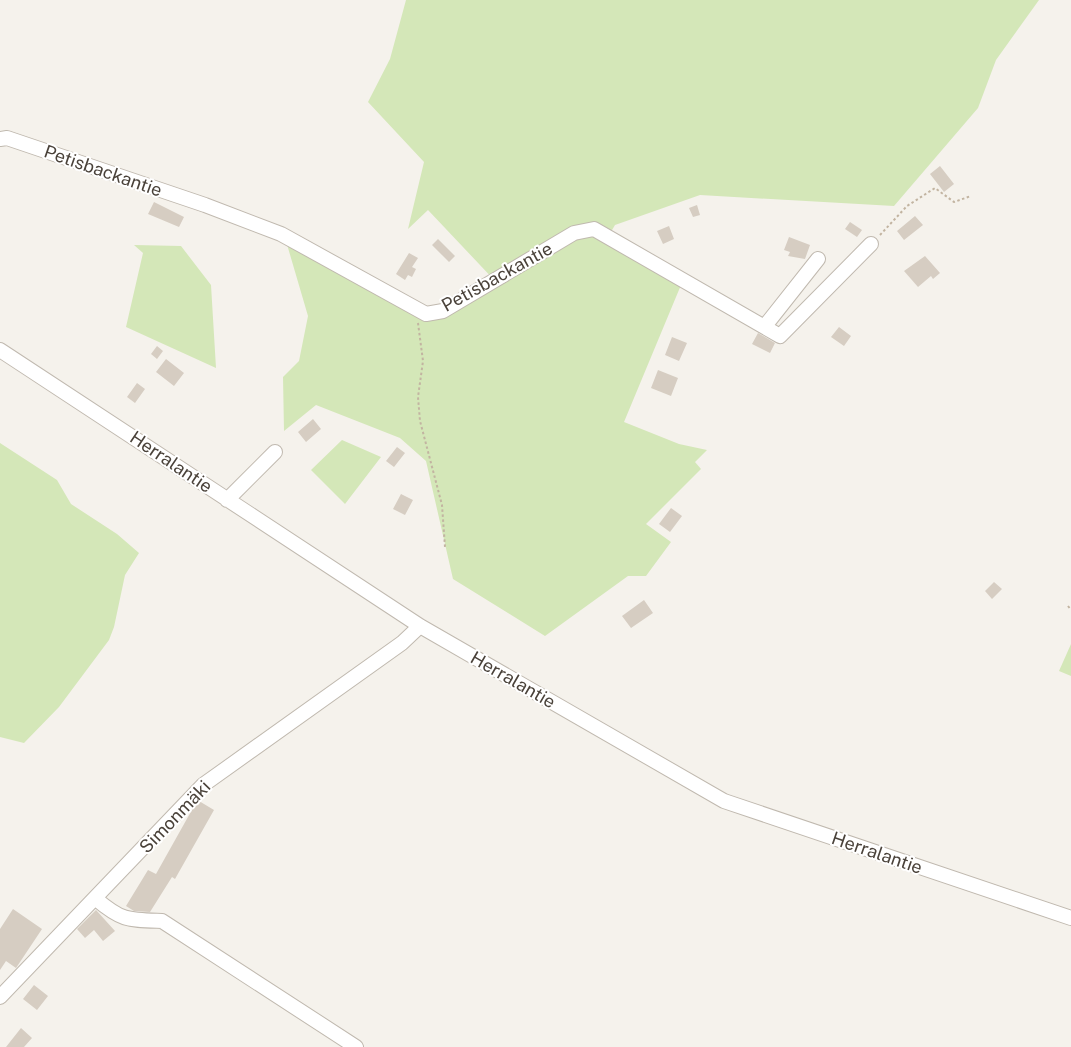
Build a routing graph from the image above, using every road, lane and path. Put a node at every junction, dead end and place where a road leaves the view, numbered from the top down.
1 (0, 139) edge
2 (971, 196) dead end
3 (871, 244) joint
4 (818, 259) dead end
5 (417, 308) junction
6 (765, 326) junction
7 (0, 350) edge
8 (275, 452) dead end
9 (227, 500) junction
10 (445, 547) dead end
11 (1068, 606) dead end
12 (1071, 610) edge
13 (420, 626) junction
14 (96, 899) junction
15 (1071, 918) edge
16 (0, 997) edge
17 (356, 1047) edge

1 - 5 street, Petisbackantie
2 - 3 path
3 - 6 street, Petisbackantie
4 - 6 street
5 - 6 street, Petisbackantie
5 - 10 path
7 - 9 street, Herralantie
8 - 9 street
9 - 13 street, Herralantie
11 - 12 path
13 - 14 street, Simonmäki
13 - 15 street, Herralantie
14 - 16 street, Simonmäki
14 - 17 street

